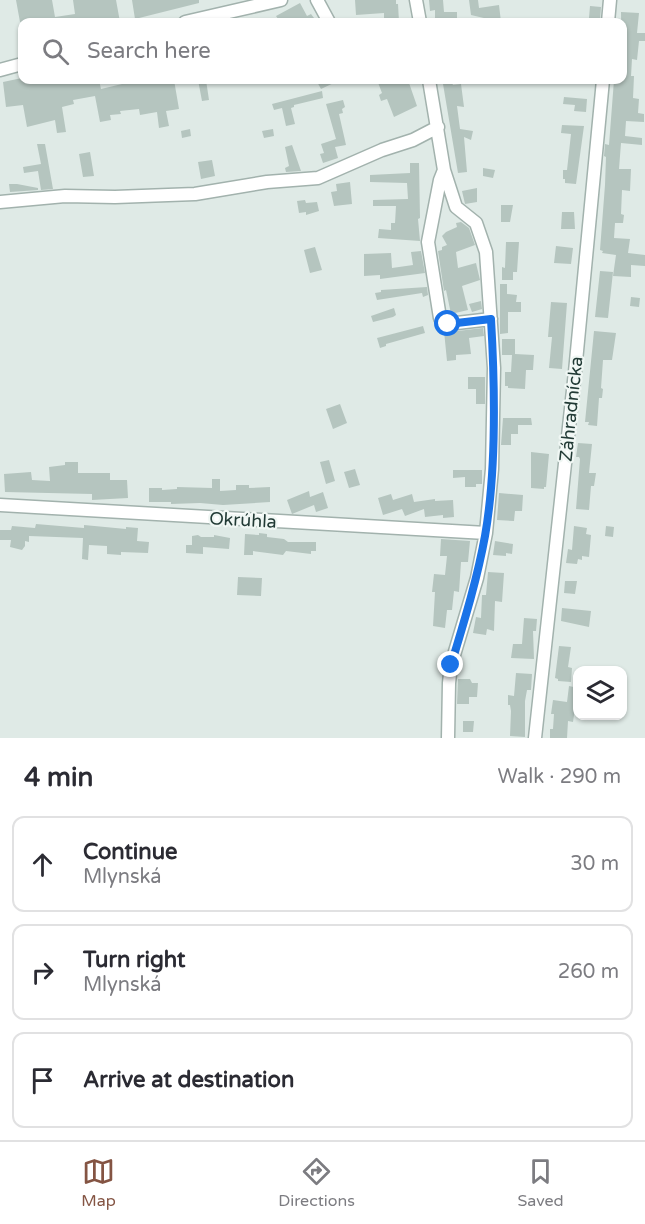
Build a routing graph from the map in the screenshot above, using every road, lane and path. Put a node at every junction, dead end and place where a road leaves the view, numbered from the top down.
1 (281, 0) edge
2 (316, 0) edge
3 (416, 0) edge
4 (610, 0) edge
5 (202, 18) edge
6 (327, 18) edge
7 (419, 18) edge
8 (608, 18) edge
9 (18, 65) edge
10 (0, 70) edge
11 (430, 84) edge
12 (603, 84) edge
13 (438, 128) junction
14 (444, 170) junction
15 (0, 202) edge
16 (491, 319) junction
17 (0, 505) edge
18 (486, 533) junction
19 (448, 738) edge
20 (535, 738) edge

1 - 5 street
2 - 6 street
3 - 7 street
4 - 8 street
9 - 10 street
11 - 13 street
12 - 20 street, Záhradnícka
13 - 14 street
13 - 15 street
14 - 16 street
14 - 16 street
16 - 18 street
17 - 18 street, Okrúhla
18 - 19 street

